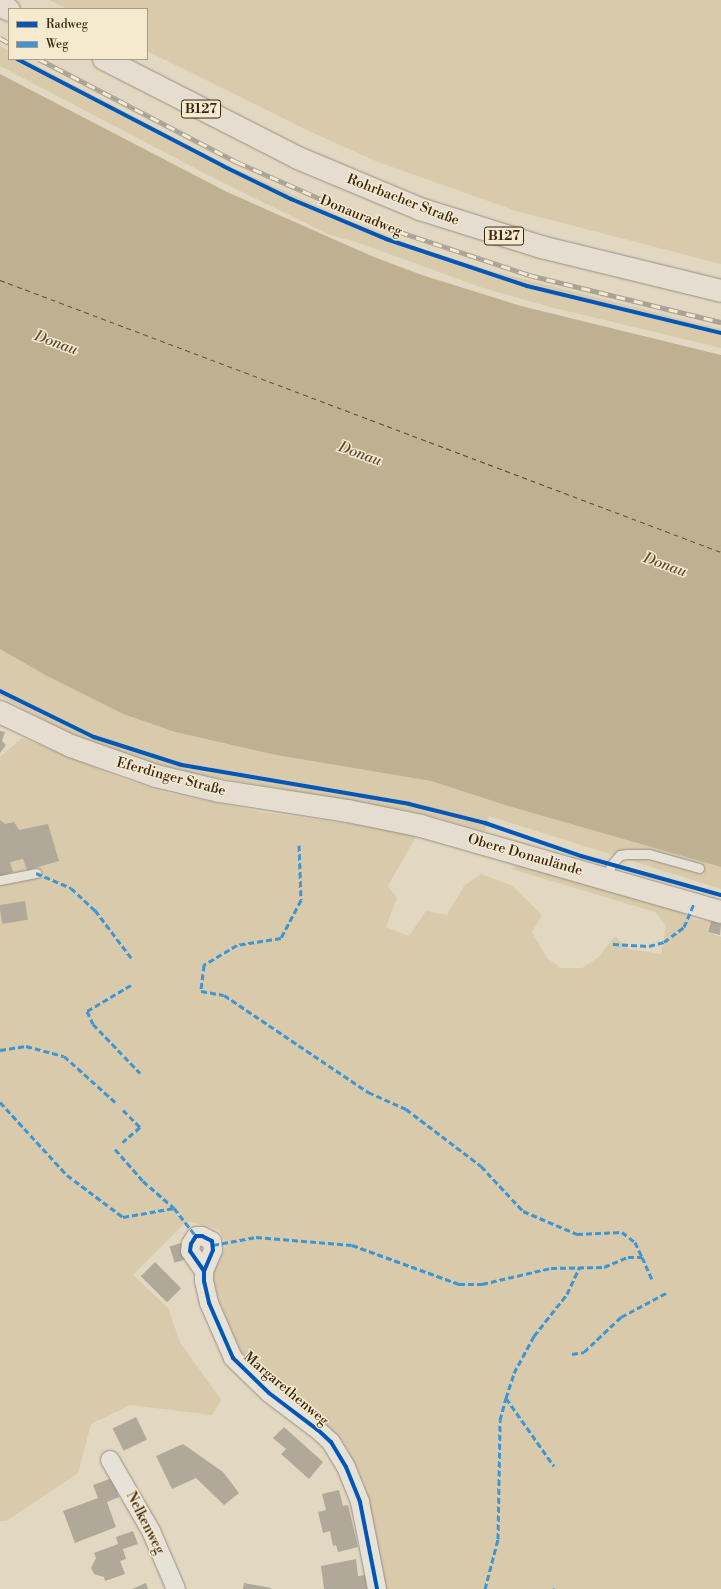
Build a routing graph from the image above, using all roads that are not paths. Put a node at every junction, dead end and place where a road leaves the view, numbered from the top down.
1 (106, 60) edge
2 (721, 291) edge
3 (0, 712) edge
4 (327, 808) joint
5 (699, 868) dead end
6 (36, 873) dead end
7 (607, 878) junction
8 (0, 880) edge
9 (721, 912) edge
10 (204, 1271) dead end
11 (110, 1460) dead end
12 (176, 1589) edge
13 (377, 1589) edge

1 - 2 main road, Rohrbacher Straße / B127
3 - 4 main road, Eferdinger Straße
4 - 7 main road, Obere Donaulände
5 - 7 lane
6 - 8 lane
7 - 9 main road, Obere Donaulände
10 - 13 street, Margarethenweg
11 - 12 street, Nelkenweg

